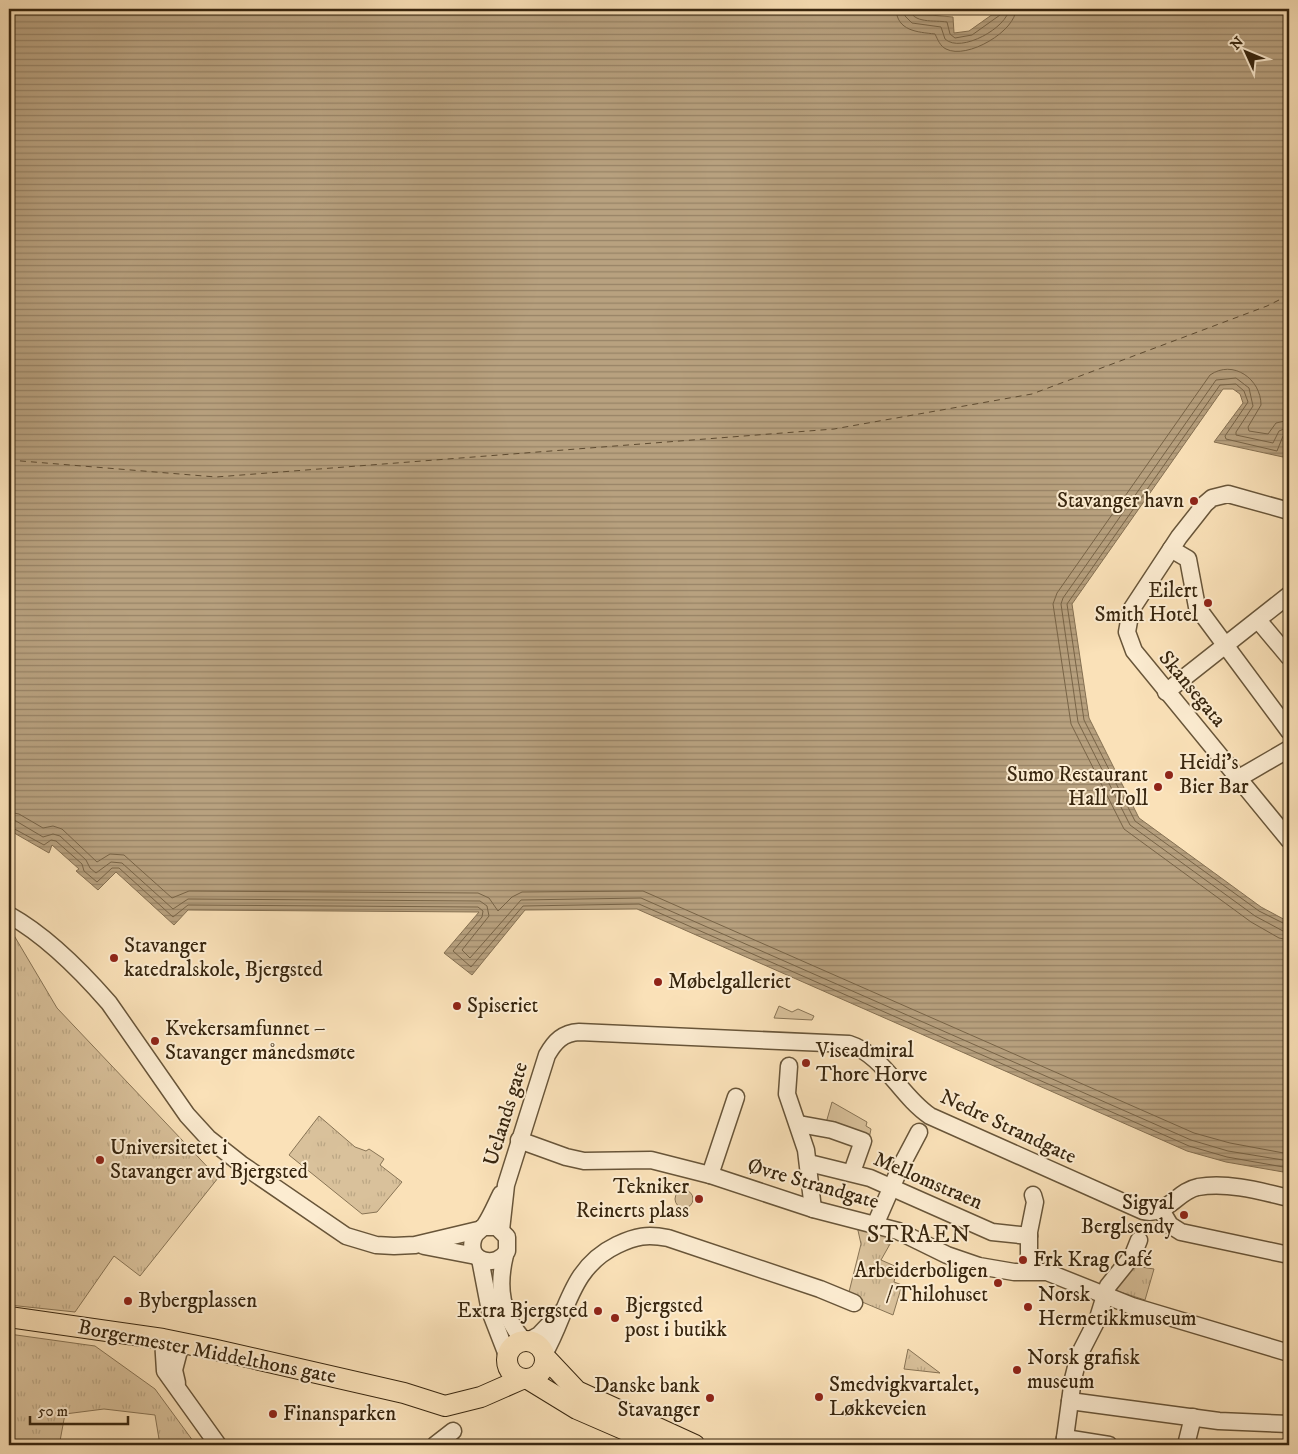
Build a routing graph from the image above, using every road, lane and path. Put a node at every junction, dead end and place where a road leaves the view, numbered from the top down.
1 (1289, 511) edge
2 (1171, 549) junction
3 (1289, 595) edge
4 (1258, 620) junction
5 (1225, 646) junction
6 (1289, 657) edge
7 (1166, 692) junction
8 (1289, 731) edge
9 (1289, 749) edge
10 (1239, 778) junction
11 (1289, 840) edge
12 (9, 915) edge
13 (547, 1055) joint
14 (789, 1066) dead end
15 (736, 1097) dead end
16 (799, 1124) junction
17 (919, 1132) dead end
18 (519, 1140) junction
19 (809, 1163) junction
20 (852, 1172) junction
21 (710, 1176) junction
22 (506, 1186) junction
23 (891, 1187) junction
24 (1033, 1195) dead end
25 (1289, 1198) edge
26 (813, 1209) junction
27 (1160, 1210) junction
28 (875, 1224) junction
29 (481, 1229) junction
30 (501, 1230) junction
31 (1029, 1236) junction
32 (1138, 1240) dead end
33 (415, 1245) junction
34 (505, 1255) junction
35 (1289, 1255) edge
36 (485, 1267) junction
37 (1029, 1270) junction
38 (1104, 1296) junction
39 (854, 1303) dead end
40 (564, 1309) junction
41 (9, 1317) edge
42 (523, 1339) junction
43 (172, 1341) junction
44 (1289, 1353) edge
45 (506, 1355) junction
46 (544, 1355) junction
47 (525, 1379) junction
48 (404, 1393) junction
49 (1070, 1401) junction
50 (1193, 1418) junction
51 (1289, 1424) edge
52 (453, 1432) dead end
53 (1064, 1442) edge
54 (218, 1445) edge
55 (435, 1445) edge
56 (660, 1445) edge
57 (695, 1445) edge
58 (1109, 1445) edge
59 (1186, 1445) edge

1 - 2 street, Skansegata
2 - 5 street
2 - 7 street, Skansegata
3 - 4 street
4 - 5 street
4 - 6 street
5 - 7 street
5 - 8 street
7 - 10 street, Skansegata
9 - 10 street
10 - 11 street, Skansegata
12 - 33 street
13 - 18 street, Uelands gate
13 - 27 street, Nedre Strandgate
14 - 16 street
15 - 21 street
16 - 19 street
16 - 20 street
17 - 23 street
18 - 21 street, Øvre Strandgate
18 - 22 street, Uelands gate
19 - 20 street, Mellomstraen
19 - 26 street
20 - 23 street, Mellomstraen
21 - 26 street, Øvre Strandgate
22 - 29 street, Uelands gate
22 - 30 street, Uelands gate
23 - 28 street
23 - 31 street, Mellomstraen
24 - 31 street
25 - 27 street
26 - 28 street, Øvre Strandgate
27 - 35 street
28 - 37 street, Øvre Strandgate
29 - 30 street
29 - 33 street
29 - 36 street
30 - 34 street
31 - 37 street
32 - 38 street
33 - 36 street
34 - 36 street
34 - 36 street
36 - 42 street
36 - 45 street
37 - 38 street, Øvre Strandgate
38 - 44 street, Øvre Strandgate
38 - 49 street
39 - 40 street
40 - 42 street
40 - 46 street
41 - 43 main road, Borgermester Middelthons gate
42 - 45 main road
42 - 46 main road
43 - 48 main road, Borgermester Middelthons gate
43 - 54 street
45 - 47 main road
45 - 48 main road, Borgermester Middelthons gate
46 - 47 main road
46 - 57 main road
47 - 48 main road, Borgermester Middelthons gate
47 - 56 main road
49 - 50 street
49 - 53 street
50 - 51 street
50 - 59 street
52 - 55 street
53 - 58 street

